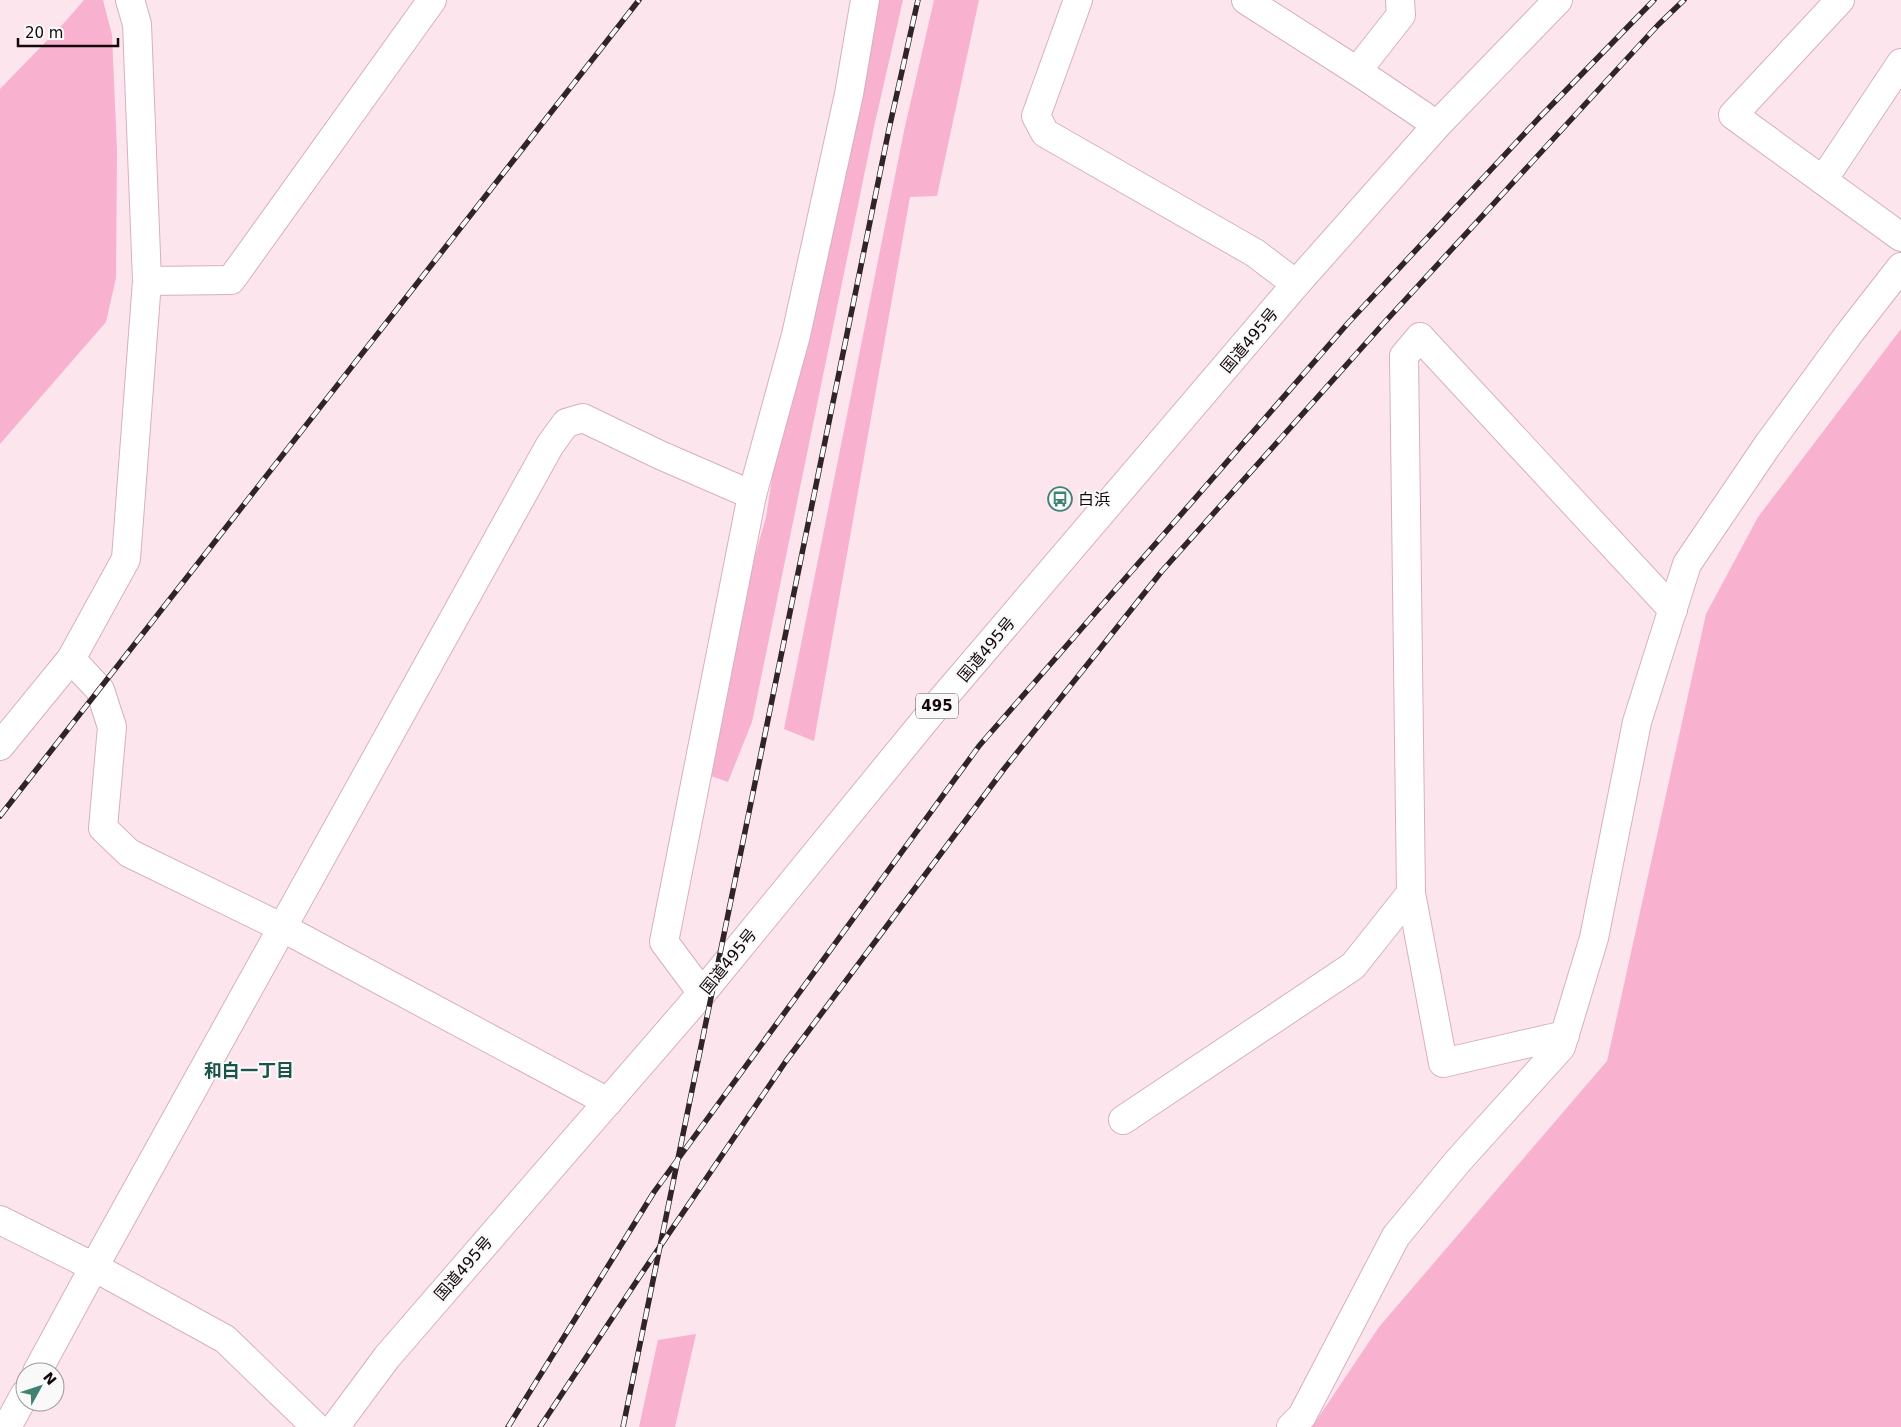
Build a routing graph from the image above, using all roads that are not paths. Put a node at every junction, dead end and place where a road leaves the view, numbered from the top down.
1 (130, 0) edge
2 (432, 0) edge
3 (866, 0) edge
4 (1078, 0) edge
5 (1246, 0) edge
6 (1400, 0) edge
7 (1558, 0) edge
8 (1840, 0) edge
9 (1901, 63) edge
10 (1357, 71) junction
11 (1437, 125) junction
12 (1823, 180) junction
13 (1901, 237) edge
14 (1901, 266) edge
15 (147, 281) junction
16 (1296, 284) junction
17 (752, 496) junction
18 (1672, 610) junction
19 (71, 659) junction
20 (0, 746) edge
21 (1411, 893) junction
22 (283, 928) junction
23 (702, 993) junction
24 (1565, 1034) junction
25 (608, 1102) junction
26 (1123, 1120) dead end
27 (0, 1220) edge
28 (94, 1266) junction
29 (42, 1362) edge
30 (15, 1412) edge
31 (7, 1427) edge
32 (316, 1427) edge
33 (334, 1427) edge
34 (1291, 1427) edge

1 - 15 main road
2 - 15 main road
3 - 17 main road
4 - 16 main road
5 - 10 main road
6 - 10 main road
7 - 11 main road, 国道495号 / 495
8 - 12 main road
9 - 12 main road
10 - 11 main road
11 - 16 main road, 国道495号 / 495
12 - 13 main road
14 - 18 main road
15 - 19 main road
16 - 23 main road, 国道495号 / 495
17 - 22 main road
17 - 23 main road
18 - 21 main road
18 - 24 main road
19 - 20 main road
19 - 22 main road
21 - 24 main road
21 - 26 main road
22 - 25 main road
22 - 28 main road
23 - 25 main road, 国道495号 / 495
24 - 34 main road
25 - 33 main road, 国道495号 / 495
27 - 28 main road
28 - 29 main road
28 - 32 main road
30 - 31 main road

